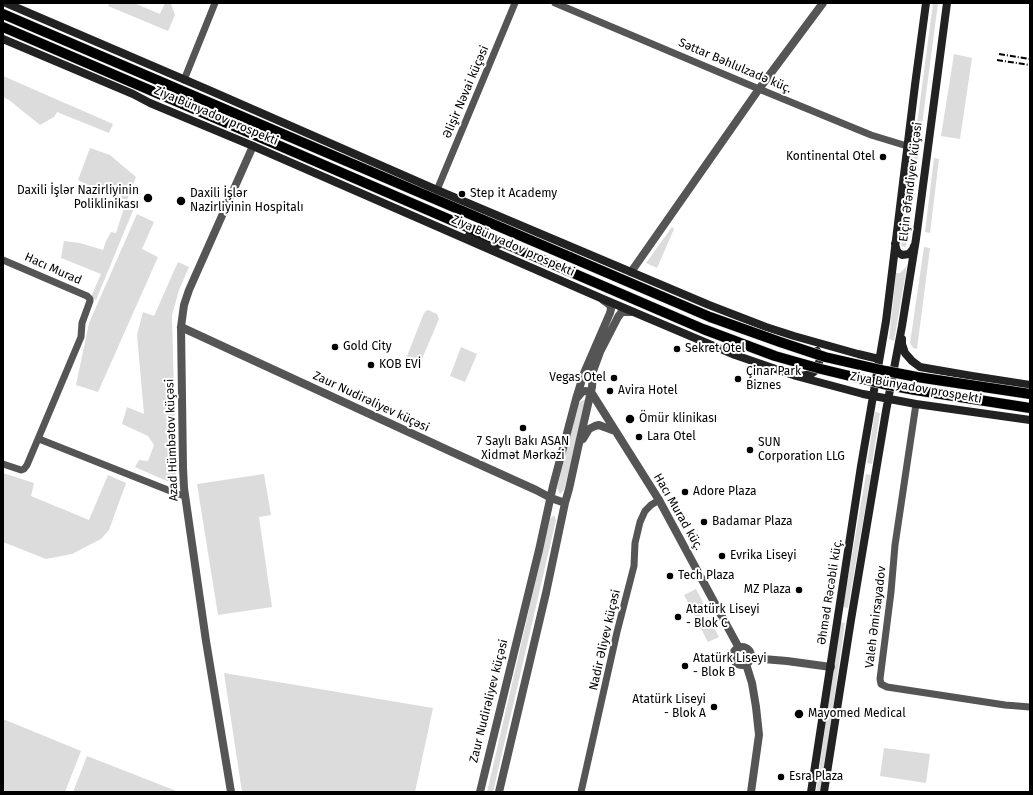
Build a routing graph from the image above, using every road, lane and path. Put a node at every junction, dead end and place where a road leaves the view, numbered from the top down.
1 (6, 3) edge
2 (215, 3) edge
3 (515, 3) edge
4 (555, 3) edge
5 (823, 3) edge
6 (926, 3) edge
7 (947, 3) edge
8 (3, 14) edge
9 (3, 27) edge
10 (3, 39) edge
11 (184, 80) junction
12 (759, 89) junction
13 (253, 146) junction
14 (907, 146) junction
15 (357, 166) junction
16 (352, 178) junction
17 (437, 190) junction
18 (423, 220) junction
19 (916, 239) junction
20 (895, 244) junction
21 (544, 246) junction
22 (537, 258) junction
23 (3, 260) edge
24 (631, 272) junction
25 (602, 299) junction
26 (633, 312) junction
27 (902, 326) junction
28 (182, 327) junction
29 (800, 338) junction
30 (879, 359) junction
31 (796, 376) junction
32 (972, 376) junction
33 (1030, 385) edge
34 (591, 392) junction
35 (1030, 394) edge
36 (873, 396) junction
37 (576, 399) junction
38 (889, 399) junction
39 (916, 404) junction
40 (1030, 408) edge
41 (970, 412) junction
42 (1030, 420) edge
43 (615, 431) junction
44 (39, 439) junction
45 (578, 448) junction
46 (3, 464) edge
47 (861, 466) junction
48 (876, 468) junction
49 (185, 496) junction
50 (551, 498) junction
51 (659, 500) junction
52 (565, 503) junction
53 (838, 618) junction
54 (851, 620) junction
55 (739, 648) junction
56 (748, 661) junction
57 (831, 667) junction
58 (1030, 707) edge
59 (231, 792) edge
60 (480, 792) edge
61 (499, 792) edge
62 (581, 792) edge
63 (751, 792) edge
64 (811, 792) edge
65 (824, 792) edge

1 - 11 main road, Ziya Bünyadov prospekti
2 - 11 street
3 - 17 street, Əlişir Nəvai küçəsi
4 - 12 street, Səttar Bəhlulzadə küç.
5 - 12 street
6 - 14 main road, Elçin Əfəndiyev küçəsi
7 - 19 main road, Elçin Əfəndiyev küçəsi
8 - 15 main road, Ziya Bünyadov prospekti
9 - 16 main road, Ziya Bünyadov prospekti
10 - 13 main road, Ziya Bünyadov prospekti
11 - 17 main road, Ziya Bünyadov prospekti
12 - 14 street, Səttar Bəhlulzadə küç.
12 - 24 street
13 - 18 main road, Ziya Bünyadov prospekti
13 - 28 street, Azad Hümbətov küçəsi
14 - 20 main road, Elçin Əfəndiyev küçəsi
15 - 17 main road
15 - 21 main road, Ziya Bünyadov prospekti
16 - 18 main road
16 - 22 main road, Ziya Bünyadov prospekti
17 - 21 main road
17 - 24 main road, Ziya Bünyadov prospekti
18 - 22 main road
18 - 25 main road, Ziya Bünyadov prospekti
19 - 20 main road
19 - 27 main road, Elçin Əfəndiyev küçəsi
20 - 30 main road, Elçin Əfəndiyev küçəsi
21 - 35 main road, Ziya Bünyadov prospekti, bridge
22 - 40 main road, Ziya Bünyadov prospekti, bridge
23 - 44 street, Hacı Murad
24 - 29 main road, Ziya Bünyadov prospekti
25 - 26 main road, Ziya Bünyadov prospekti
25 - 37 street, Zaur Nudirəliyev küçəsi
26 - 31 main road, Ziya Bünyadov prospekti
26 - 34 street
27 - 32 main road, Ziya Bünyadov prospekti
27 - 38 main road, Elçin Əfəndiyev küçəsi
28 - 49 street, Azad Hümbətov küçəsi
28 - 50 street, Zaur Nudirəliyev küçəsi
29 - 30 main road, Ziya Bünyadov prospekti
29 - 31 main road
30 - 36 main road, Elçin Əfəndiyev küçəsi
31 - 36 main road, Ziya Bünyadov prospekti
32 - 33 main road, Ziya Bünyadov prospekti
32 - 41 main road
34 - 37 street
34 - 43 street, Hacı Murad küç.
34 - 45 street
36 - 38 main road, Ziya Bünyadov prospekti
36 - 47 main road, Əhməd Rəcəbli küç.
37 - 50 street, Zaur Nudirəliyev küçəsi
38 - 39 main road, Ziya Bünyadov prospekti
38 - 48 main road, Əhməd Rəcəbli küç.
39 - 41 main road, Ziya Bünyadov prospekti
39 - 58 street, Valeh Əmirsayadov
41 - 42 main road, Ziya Bünyadov prospekti
43 - 45 street
43 - 51 street, Hacı Murad küç.
44 - 46 street
44 - 49 street
45 - 52 street
47 - 48 main road
47 - 53 main road, Əhməd Rəcəbli küç.
48 - 54 main road, Əhməd Rəcəbli küç.
49 - 59 street, Azad Hümbətov küçəsi
50 - 52 street, Zaur Nudirəliyev küçəsi
50 - 60 street, Zaur Nudirəliyev küçəsi
51 - 55 street, Hacı Murad küç.
51 - 62 street, Nadir Əliyev küçəsi
52 - 61 street
53 - 54 main road
53 - 57 main road, Əhməd Rəcəbli küç.
54 - 65 main road, Əhməd Rəcəbli küç.
55 - 56 street
55 - 56 street
56 - 57 street
56 - 63 street
57 - 64 main road, Əhməd Rəcəbli küç.

